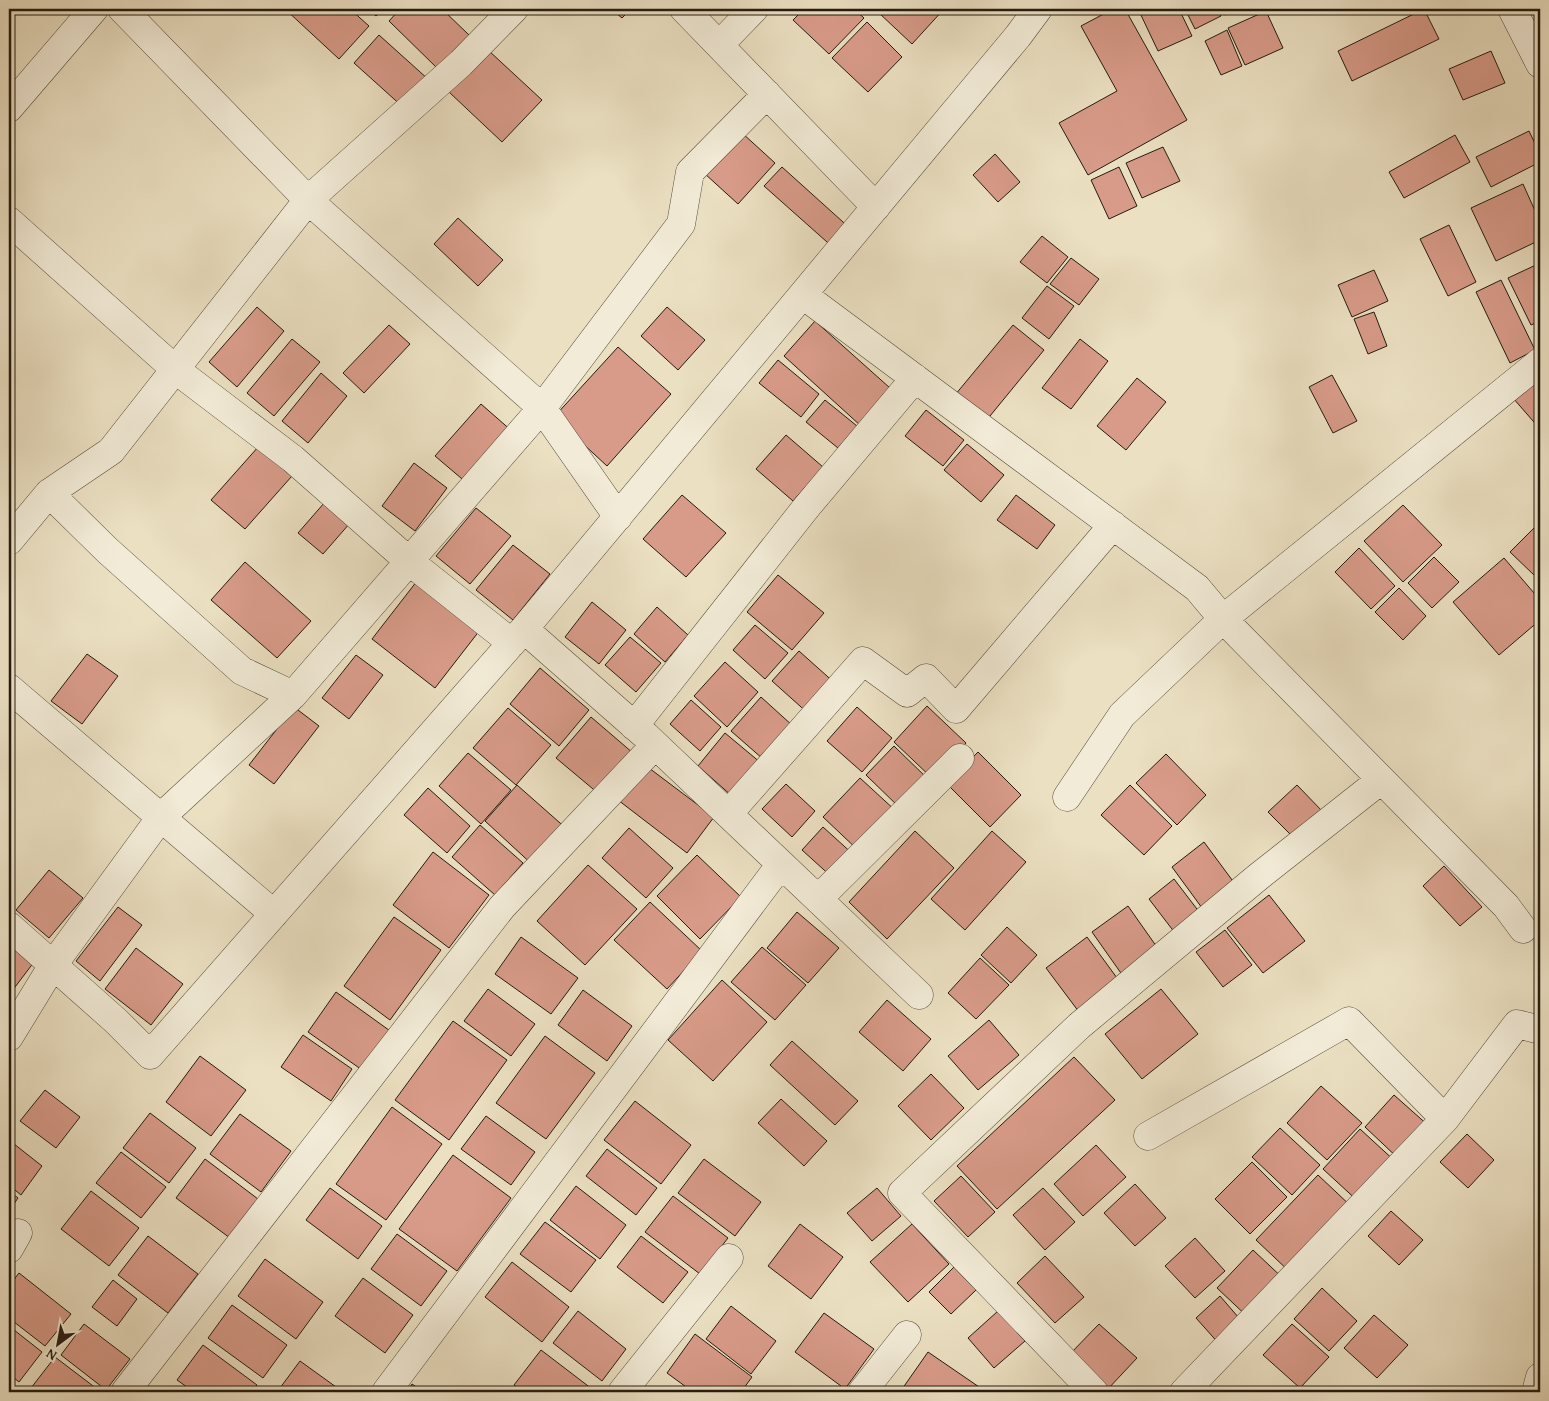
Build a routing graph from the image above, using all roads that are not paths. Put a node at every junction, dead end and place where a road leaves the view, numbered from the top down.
1 (94, 9) edge
2 (122, 9) edge
3 (514, 9) edge
4 (684, 9) edge
5 (754, 9) edge
6 (1038, 9) edge
7 (1512, 9) edge
8 (719, 45) junction
9 (1540, 64) edge
10 (767, 94) junction
11 (9, 108) edge
12 (308, 200) junction
13 (876, 207) junction
14 (9, 221) edge
15 (803, 295) junction
16 (1540, 362) edge
17 (176, 370) junction
18 (916, 378) junction
19 (542, 408) junction
20 (49, 493) junction
21 (618, 517) junction
22 (1113, 525) junction
23 (9, 541) edge
24 (410, 562) junction
25 (1223, 618) junction
26 (518, 636) junction
27 (9, 688) edge
28 (294, 695) junction
29 (634, 726) junction
30 (655, 745) junction
31 (960, 758) dead end
32 (1381, 780) junction
33 (1067, 797) dead end
34 (728, 813) junction
35 (161, 817) junction
36 (781, 864) junction
37 (818, 899) junction
38 (274, 914) junction
39 (9, 926) edge
40 (1523, 929) dead end
41 (53, 965) junction
42 (919, 995) dead end
43 (1540, 1030) edge
44 (9, 1037) edge
45 (1445, 1119) junction
46 (1148, 1136) dead end
47 (729, 1258) dead end
48 (907, 1335) dead end
49 (1540, 1377) edge
50 (126, 1392) edge
51 (386, 1392) edge
52 (622, 1392) edge
53 (862, 1392) edge
54 (1094, 1392) edge
55 (1184, 1392) edge
56 (1536, 1392) edge

1 - 11 street
2 - 12 street
3 - 12 street
4 - 8 street
5 - 8 street
6 - 13 street
7 - 9 street
8 - 10 street
10 - 13 street
10 - 19 street
12 - 17 street
12 - 19 street
13 - 15 street
14 - 17 street
15 - 18 street
15 - 21 street
16 - 25 street
17 - 20 street
17 - 24 street
18 - 22 street
18 - 29 street
19 - 21 street
19 - 24 street
20 - 23 street
20 - 28 street
21 - 26 street
22 - 25 street
22 - 34 street
24 - 26 street
24 - 28 street
25 - 32 street
25 - 33 street
26 - 29 street
26 - 38 street
27 - 35 street
28 - 35 street
29 - 30 street
30 - 34 street
30 - 50 street
31 - 37 street
32 - 40 street
32 - 54 street
34 - 36 street
35 - 38 street
35 - 41 street
36 - 37 street
36 - 51 street
37 - 42 street
38 - 41 street
39 - 41 street
41 - 44 street
43 - 45 street
45 - 46 street
45 - 55 street
47 - 52 street
48 - 53 street
49 - 56 street

